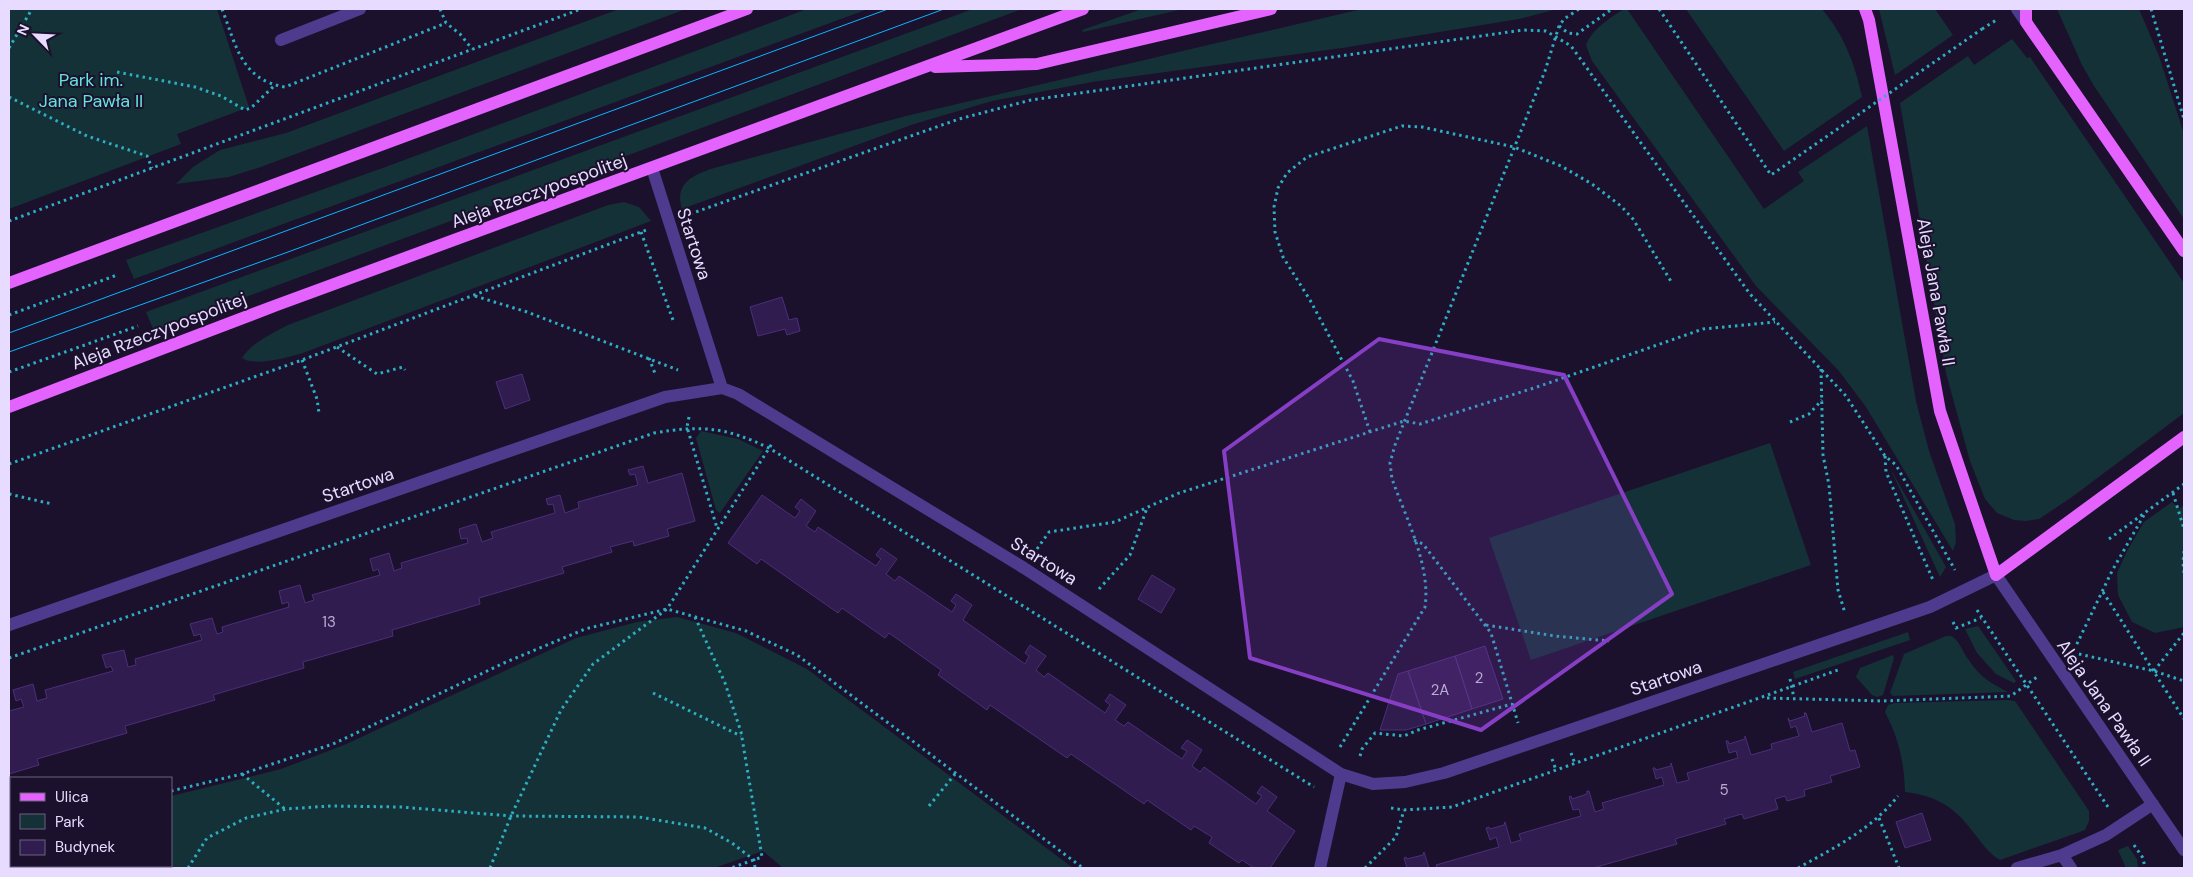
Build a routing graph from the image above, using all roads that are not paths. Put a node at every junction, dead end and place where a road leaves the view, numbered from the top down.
1 (360, 9) edge
2 (747, 9) edge
3 (1083, 9) edge
4 (1271, 9) edge
5 (1855, 9) edge
6 (2017, 9) edge
7 (2026, 9) edge
8 (1867, 14) edge
9 (2026, 22) junction
10 (281, 40) dead end
11 (923, 68) junction
12 (652, 168) junction
13 (2184, 251) edge
14 (9, 283) edge
15 (722, 388) junction
16 (9, 407) edge
17 (2184, 436) edge
18 (1996, 575) junction
19 (9, 625) edge
20 (1347, 776) junction
21 (2153, 804) junction
22 (2184, 850) edge
23 (2062, 855) junction
24 (1320, 868) edge
25 (2017, 868) edge
26 (2071, 868) edge

1 - 10 street
2 - 14 main road
3 - 11 main road, Aleja Rzeczypospolitej
4 - 11 main road
5 - 8 main road
6 - 9 street
7 - 9 main road
8 - 18 main road, Aleja Jana Pawła II
9 - 13 main road
11 - 12 main road, Aleja Rzeczypospolitej
12 - 15 street, Startowa
12 - 16 main road, Aleja Rzeczypospolitej
15 - 19 street, Startowa
15 - 20 street, Startowa
17 - 18 main road
18 - 20 street, Startowa
18 - 21 street, Aleja Jana Pawła II
20 - 24 street
21 - 22 street, Aleja Jana Pawła II
21 - 23 street
23 - 25 street
23 - 26 street

